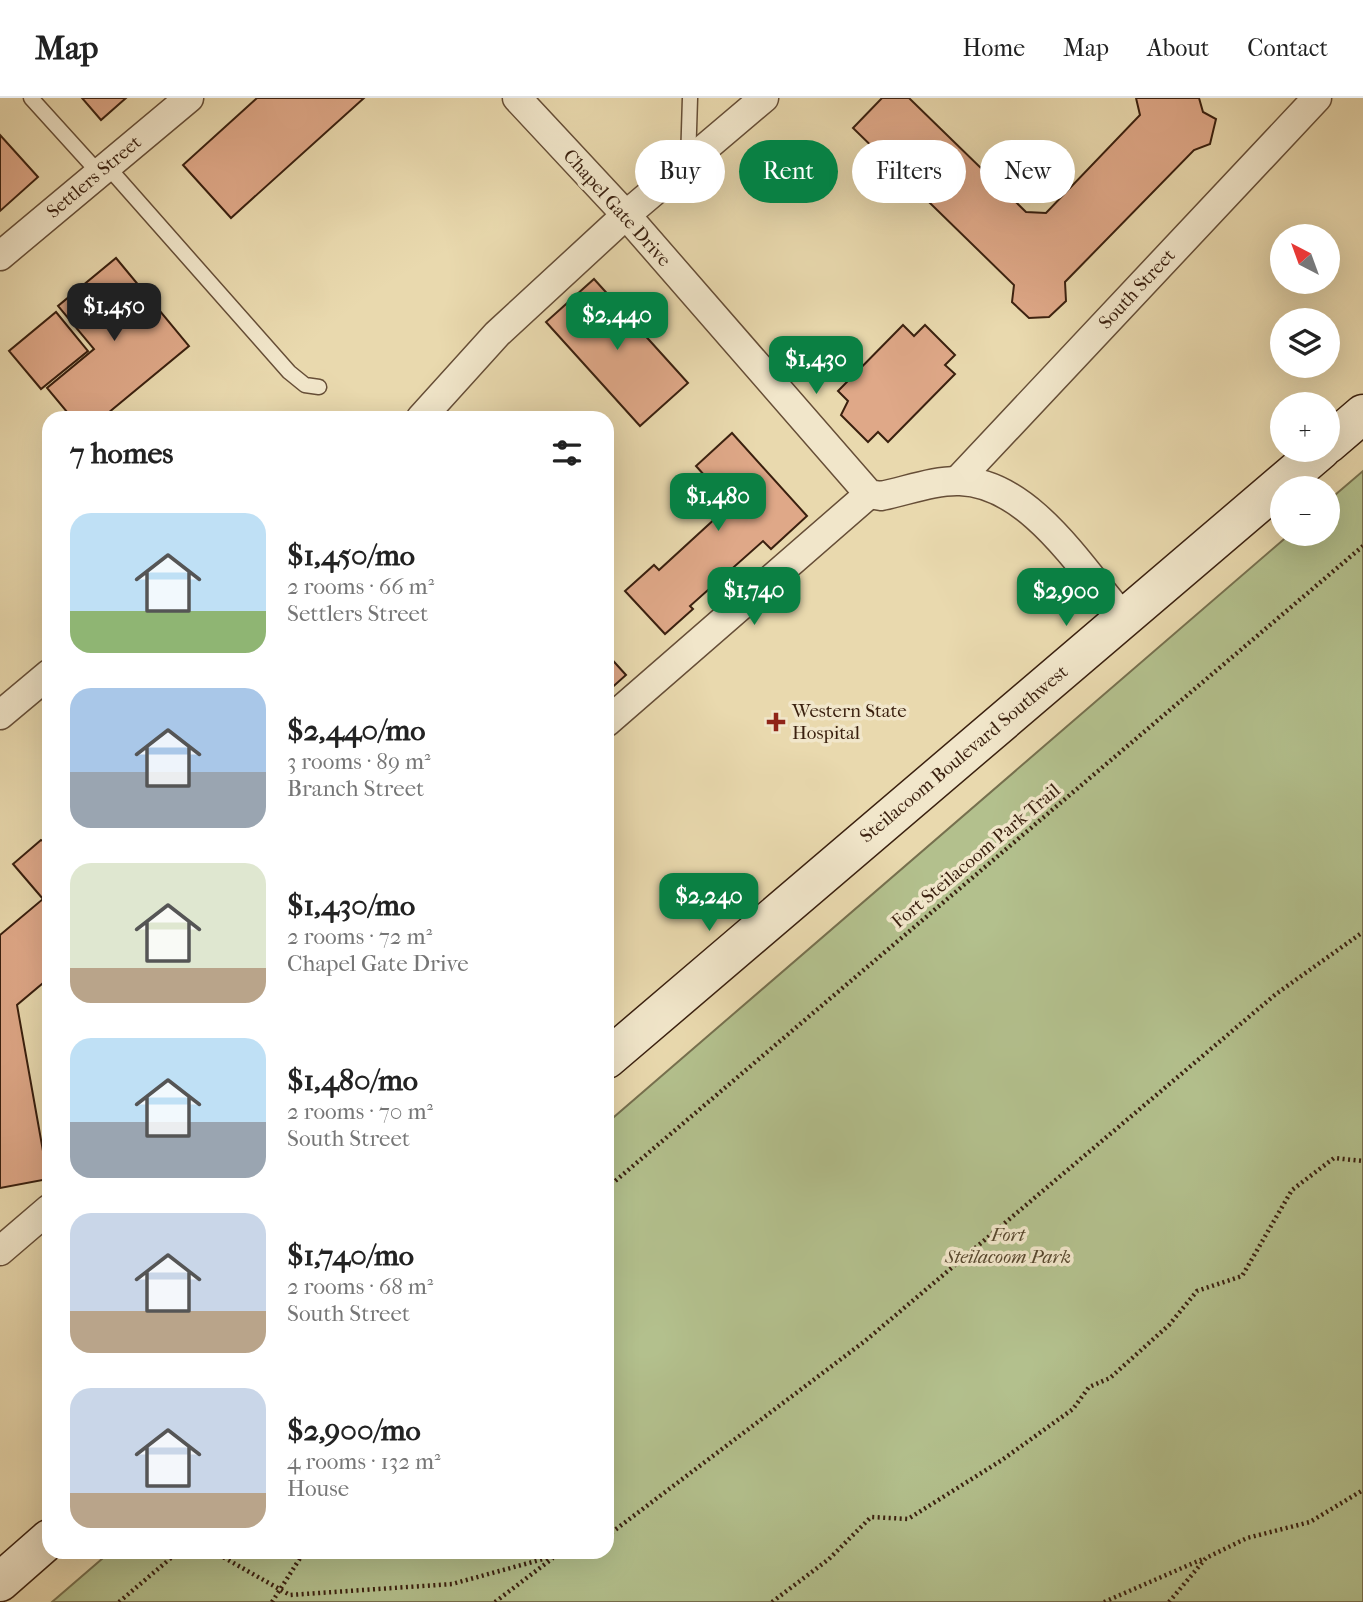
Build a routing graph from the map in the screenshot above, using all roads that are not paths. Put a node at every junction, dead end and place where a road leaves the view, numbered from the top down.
1 (31, 98) edge
2 (189, 98) edge
3 (517, 98) edge
4 (690, 98) edge
5 (764, 98) edge
6 (1317, 98) edge
7 (689, 140) edge
8 (716, 140) edge
9 (103, 170) junction
10 (641, 203) edge
11 (626, 215) junction
12 (0, 256) edge
13 (319, 387) dead end
14 (427, 411) edge
15 (1363, 414) edge
16 (1340, 434) edge
17 (1307, 462) edge
18 (958, 480) junction
19 (869, 494) junction
20 (1124, 618) junction
21 (42, 680) edge
22 (1, 712) edge
23 (614, 716) edge
24 (614, 1053) edge
25 (42, 1215) edge
26 (0, 1251) edge
27 (42, 1545) edge
28 (0, 1581) edge

1 - 9 lane
2 - 9 street, Settlers Street
3 - 11 street, Chapel Gate Drive
4 - 7 lane
5 - 8 street
6 - 18 street, South Street
9 - 12 street, Settlers Street
9 - 13 lane
10 - 11 street
11 - 14 street
11 - 19 street, Chapel Gate Drive
15 - 16 main road
17 - 20 main road, Steilacoom Boulevard Southwest
18 - 19 street
18 - 20 street
19 - 23 street
20 - 24 main road, Steilacoom Boulevard Southwest
21 - 22 street
25 - 26 street
27 - 28 main road

